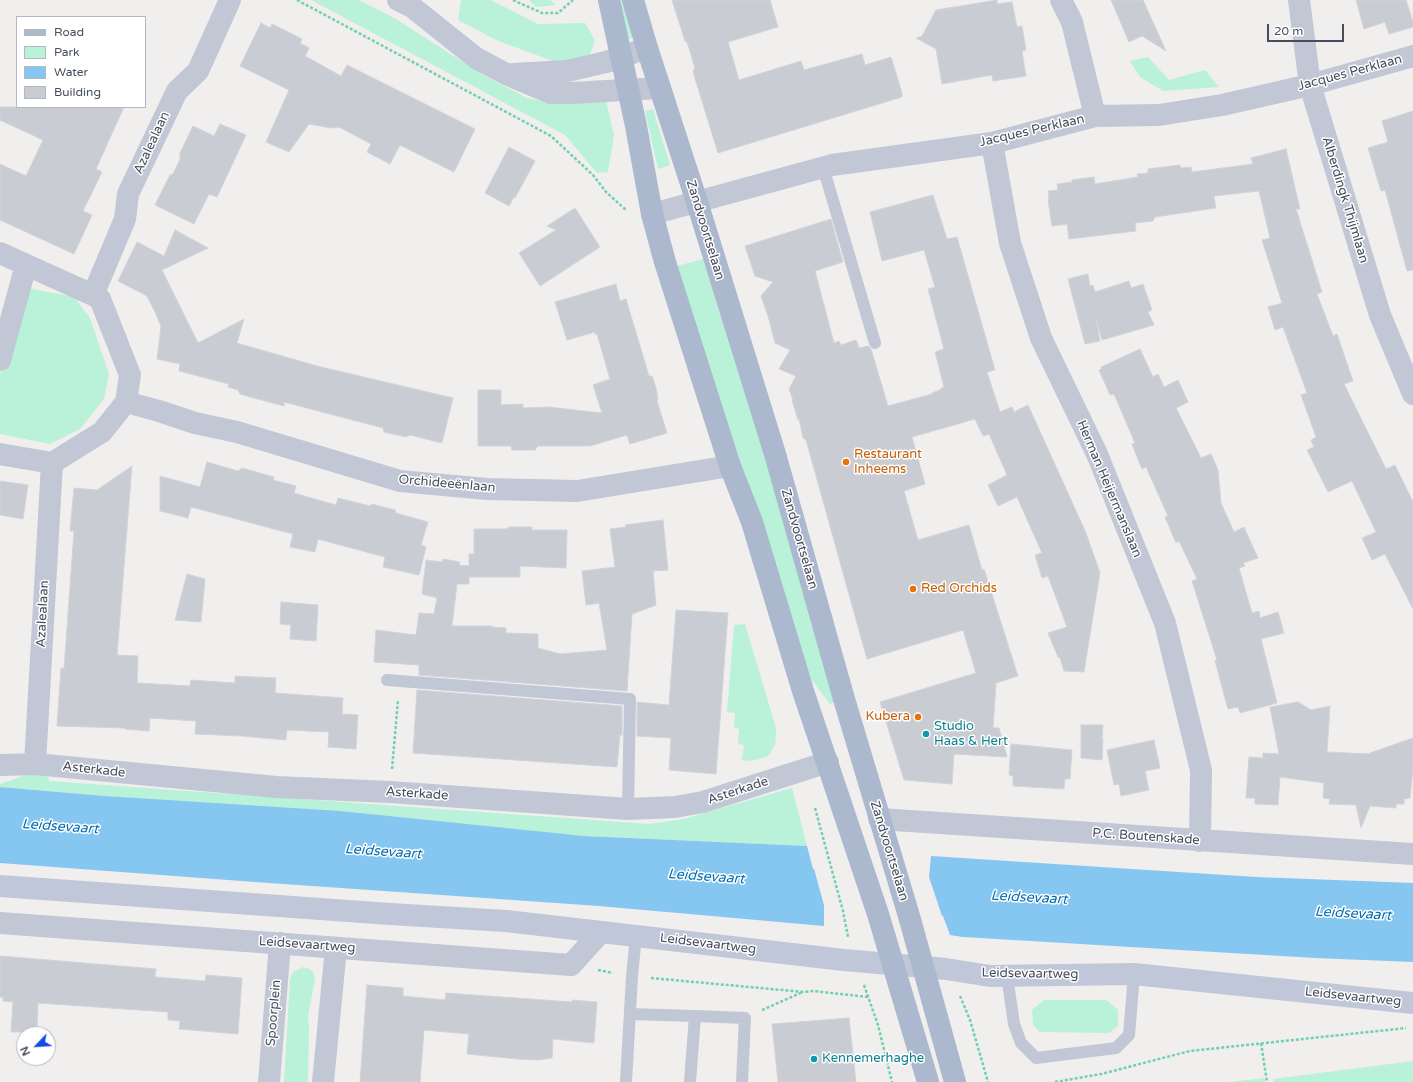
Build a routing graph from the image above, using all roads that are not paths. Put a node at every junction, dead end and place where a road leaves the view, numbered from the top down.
1 (230, 0) edge
2 (398, 0) edge
3 (609, 0) edge
4 (633, 0) edge
5 (1061, 0) edge
6 (1299, 0) edge
7 (647, 48) junction
8 (1413, 56) edge
9 (620, 57) junction
10 (506, 74) junction
11 (1310, 85) junction
12 (660, 88) junction
13 (628, 90) junction
14 (1095, 116) junction
15 (992, 143) junction
16 (823, 167) junction
17 (697, 202) junction
18 (642, 214) junction
19 (0, 252) edge
20 (26, 265) junction
21 (93, 294) junction
22 (874, 343) dead end
23 (0, 360) edge
24 (1413, 394) edge
25 (126, 402) junction
26 (0, 454) edge
27 (52, 464) junction
28 (730, 466) junction
29 (387, 680) dead end
30 (828, 762) junction
31 (0, 764) edge
32 (35, 764) junction
33 (628, 809) junction
34 (879, 819) junction
35 (1200, 841) junction
36 (1413, 854) edge
37 (0, 886) edge
38 (0, 923) edge
39 (600, 933) junction
40 (636, 936) junction
41 (280, 944) junction
42 (336, 948) junction
43 (894, 964) junction
44 (923, 966) junction
45 (1134, 974) junction
46 (1007, 976) junction
47 (1413, 1003) edge
48 (630, 1014) junction
49 (695, 1016) junction
50 (921, 1060) junction
51 (268, 1082) edge
52 (323, 1082) edge
53 (626, 1082) edge
54 (690, 1082) edge
55 (742, 1082) edge
56 (919, 1082) edge
57 (928, 1082) edge
58 (955, 1082) edge

1 - 21 street, Azalealaan
2 - 10 street
3 - 9 main road
4 - 7 main road, Zandvoortselaan
5 - 14 street
6 - 11 street, Alberdingk Thijmlaan
7 - 9 street
7 - 12 main road, Zandvoortselaan
8 - 11 street, Jacques Perklaan
9 - 10 street
9 - 13 main road
10 - 13 street
11 - 14 street, Jacques Perklaan
11 - 24 street, Alberdingk Thijmlaan
12 - 13 street
12 - 17 main road, Zandvoortselaan
13 - 18 main road
14 - 15 street, Jacques Perklaan
15 - 16 street, Jacques Perklaan
15 - 35 street, Herman Heijermanslaan
16 - 17 street, Jacques Perklaan
16 - 22 lane
17 - 18 street, Jacques Perklaan
17 - 34 main road, Zandvoortselaan
18 - 28 main road
19 - 20 street
20 - 21 street
20 - 23 street
21 - 25 street
25 - 27 street
25 - 28 street, Orchideeënlaan
26 - 27 street
27 - 32 street, Azalealaan
28 - 30 main road
29 - 33 lane
30 - 33 street, Asterkade
30 - 43 main road
31 - 32 street, Asterkade
32 - 33 street, Asterkade
34 - 35 street, P.C. Boutenskade
34 - 44 main road, Zandvoortselaan
35 - 36 street, P.C. Boutenskade
37 - 39 main road, Leidsevaartweg
38 - 41 street, Leidsevaartweg
39 - 40 main road, Leidsevaartweg
39 - 42 street, Leidsevaartweg
40 - 43 main road, Leidsevaartweg
40 - 48 lane
41 - 42 street, Leidsevaartweg
41 - 51 street, Spoorplein
42 - 52 street
43 - 44 main road, Leidsevaartweg
43 - 50 main road
44 - 46 main road, Leidsevaartweg
44 - 58 main road, Zandvoortselaan
45 - 46 main road, Leidsevaartweg
45 - 46 lane
45 - 47 main road, Leidsevaartweg
48 - 49 lane
48 - 53 lane
49 - 54 lane
49 - 55 lane
50 - 56 street
50 - 57 main road

